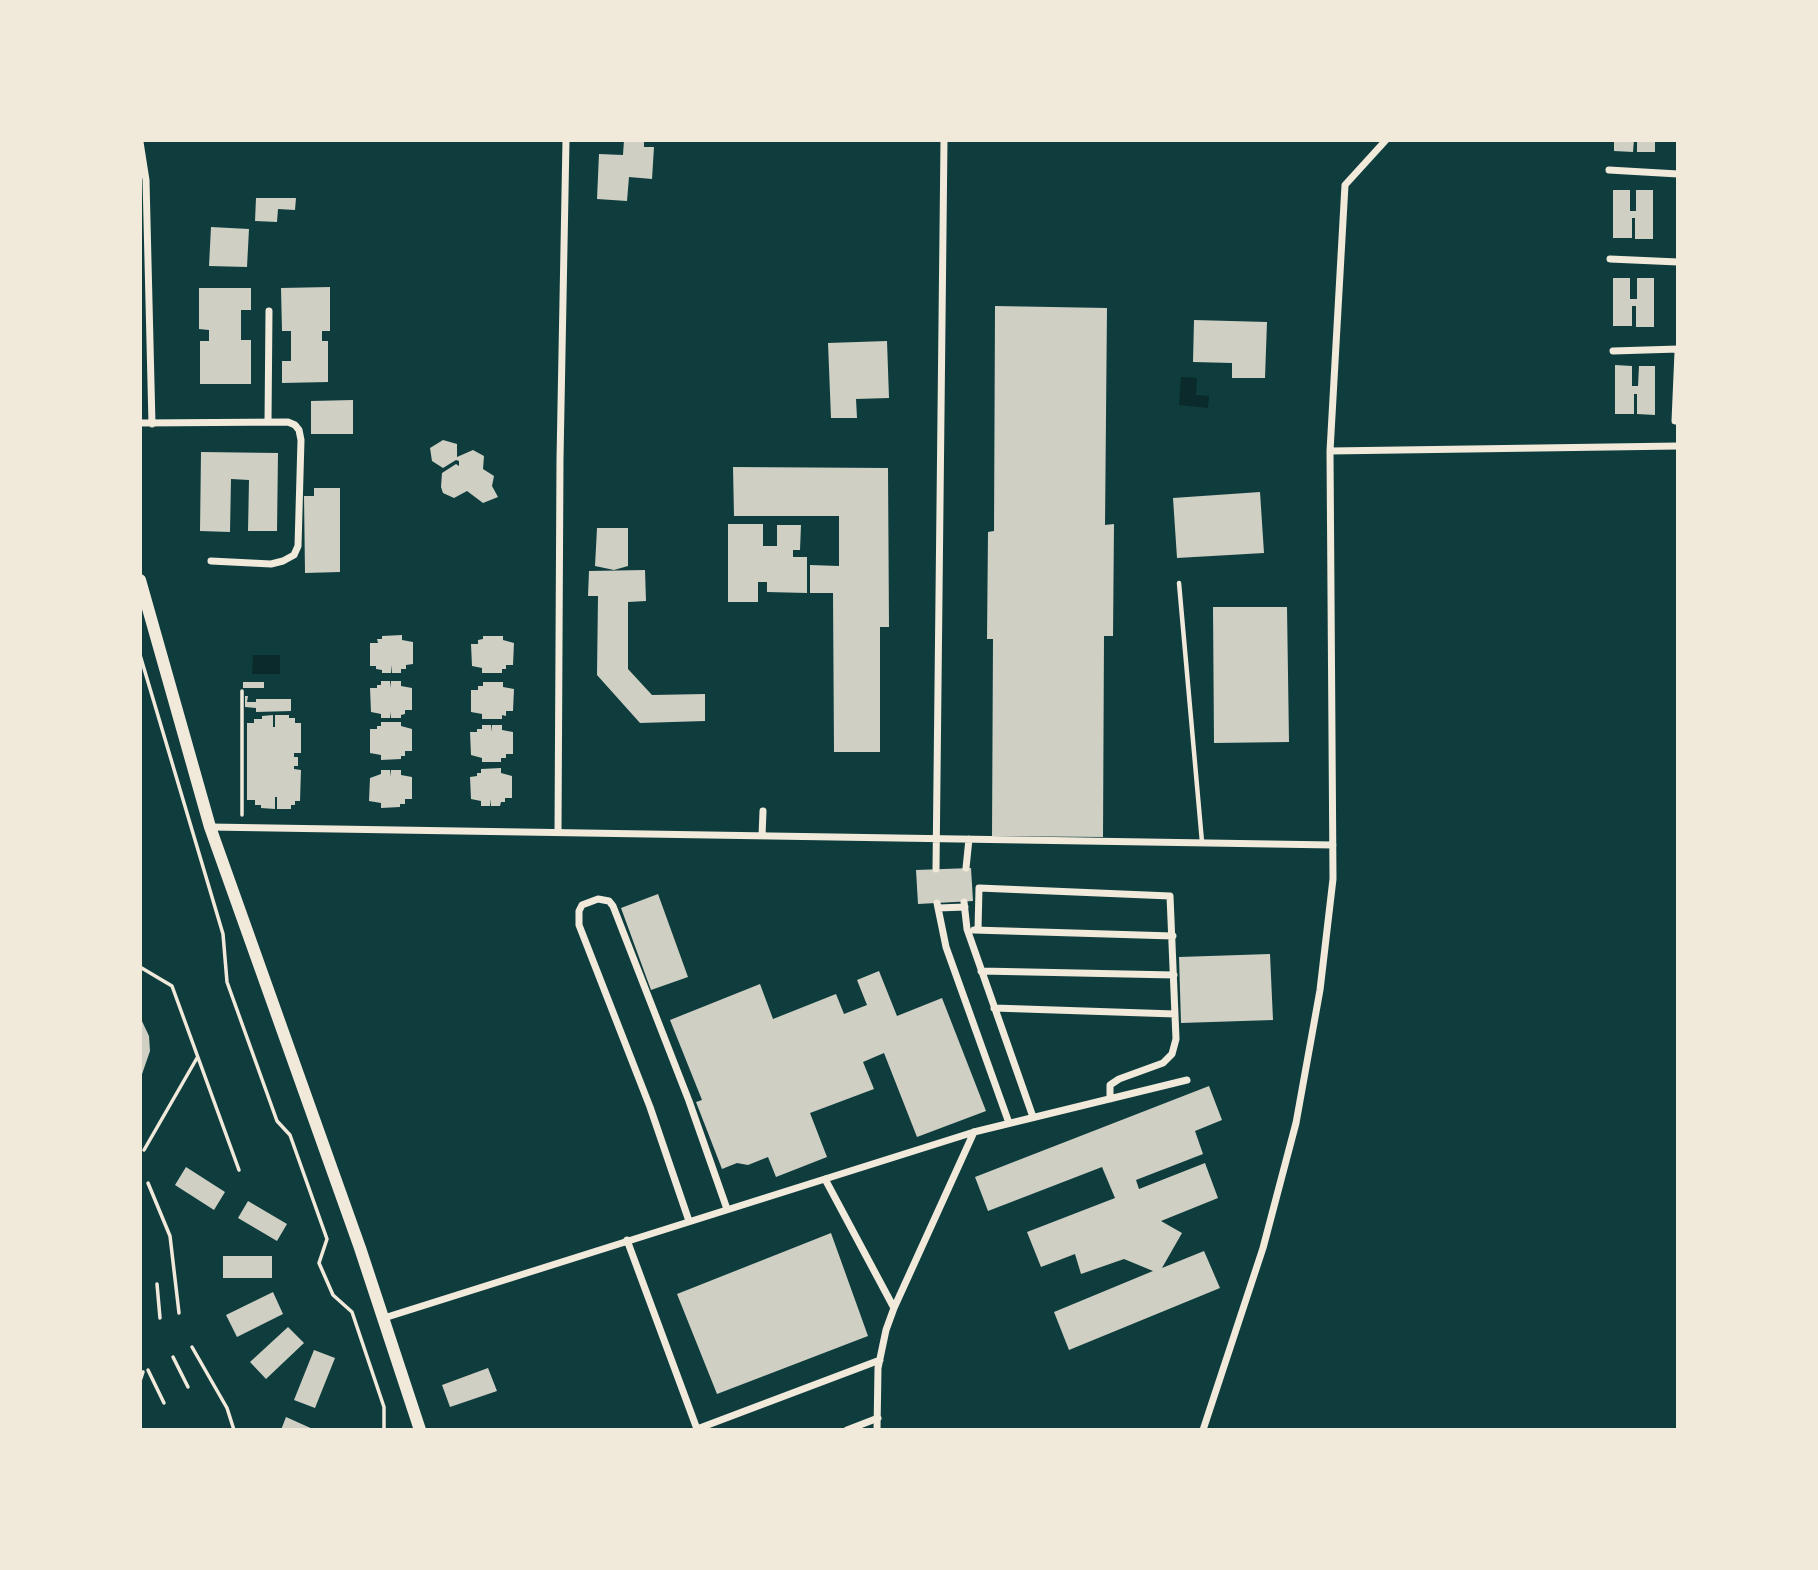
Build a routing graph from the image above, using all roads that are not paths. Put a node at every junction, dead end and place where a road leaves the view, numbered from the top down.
1 (566, 140) edge
2 (1386, 140) edge
3 (140, 142) edge
4 (944, 143) edge
5 (1609, 170) dead end
6 (1678, 174) edge
7 (144, 230) edge
8 (1610, 259) dead end
9 (1678, 262) edge
10 (269, 311) dead end
11 (1613, 351) dead end
12 (1678, 351) edge
13 (1675, 421) dead end
14 (268, 422) junction
15 (140, 423) edge
16 (152, 424) junction
17 (1678, 446) edge
18 (1330, 451) junction
19 (211, 561) dead end
20 (140, 580) edge
21 (1179, 583) dead end
22 (763, 811) dead end
23 (210, 827) junction
24 (558, 832) junction
25 (762, 836) junction
26 (935, 838) junction
27 (969, 839) junction
28 (1202, 842) junction
29 (1333, 845) junction
30 (966, 868) dead end
31 (936, 869) dead end
32 (967, 929) junction
33 (978, 930) junction
34 (1173, 936) junction
35 (981, 971) junction
36 (1174, 975) junction
37 (994, 1008) junction
38 (1175, 1014) junction
39 (1187, 1080) dead end
40 (1110, 1099) junction
41 (1033, 1117) junction
42 (1009, 1124) junction
43 (974, 1132) junction
44 (825, 1179) junction
45 (727, 1209) junction
46 (689, 1221) junction
47 (627, 1241) junction
48 (894, 1307) junction
49 (384, 1318) junction
50 (880, 1360) junction
51 (878, 1418) junction
52 (420, 1430) edge
53 (697, 1430) edge
54 (847, 1430) edge
55 (877, 1430) edge
56 (1203, 1430) edge

1 - 24 street
2 - 18 street
3 - 7 street
4 - 26 street
5 - 6 street
7 - 16 street
8 - 9 street
10 - 14 street
11 - 12 street
12 - 13 street
14 - 16 street
14 - 19 street
15 - 16 street
17 - 18 street
18 - 29 street
20 - 23 street
21 - 28 lane
22 - 25 street
23 - 24 street
23 - 49 street
24 - 25 street
25 - 26 street
26 - 27 street
26 - 31 street
27 - 28 street
27 - 30 street
28 - 29 street
29 - 56 street
32 - 33 street
32 - 35 street
32 - 42 street
33 - 34 street
33 - 34 street
34 - 36 street
35 - 36 street
35 - 37 street
36 - 38 street
37 - 38 street
37 - 41 street
38 - 40 street
39 - 40 street
40 - 41 street
41 - 42 street
42 - 43 street
43 - 44 street
43 - 48 street
44 - 45 street
44 - 48 street
45 - 46 street
45 - 46 street
46 - 47 street
47 - 49 street
47 - 53 street
48 - 50 street
49 - 52 street
50 - 51 street
50 - 53 street
51 - 54 street
51 - 55 street

